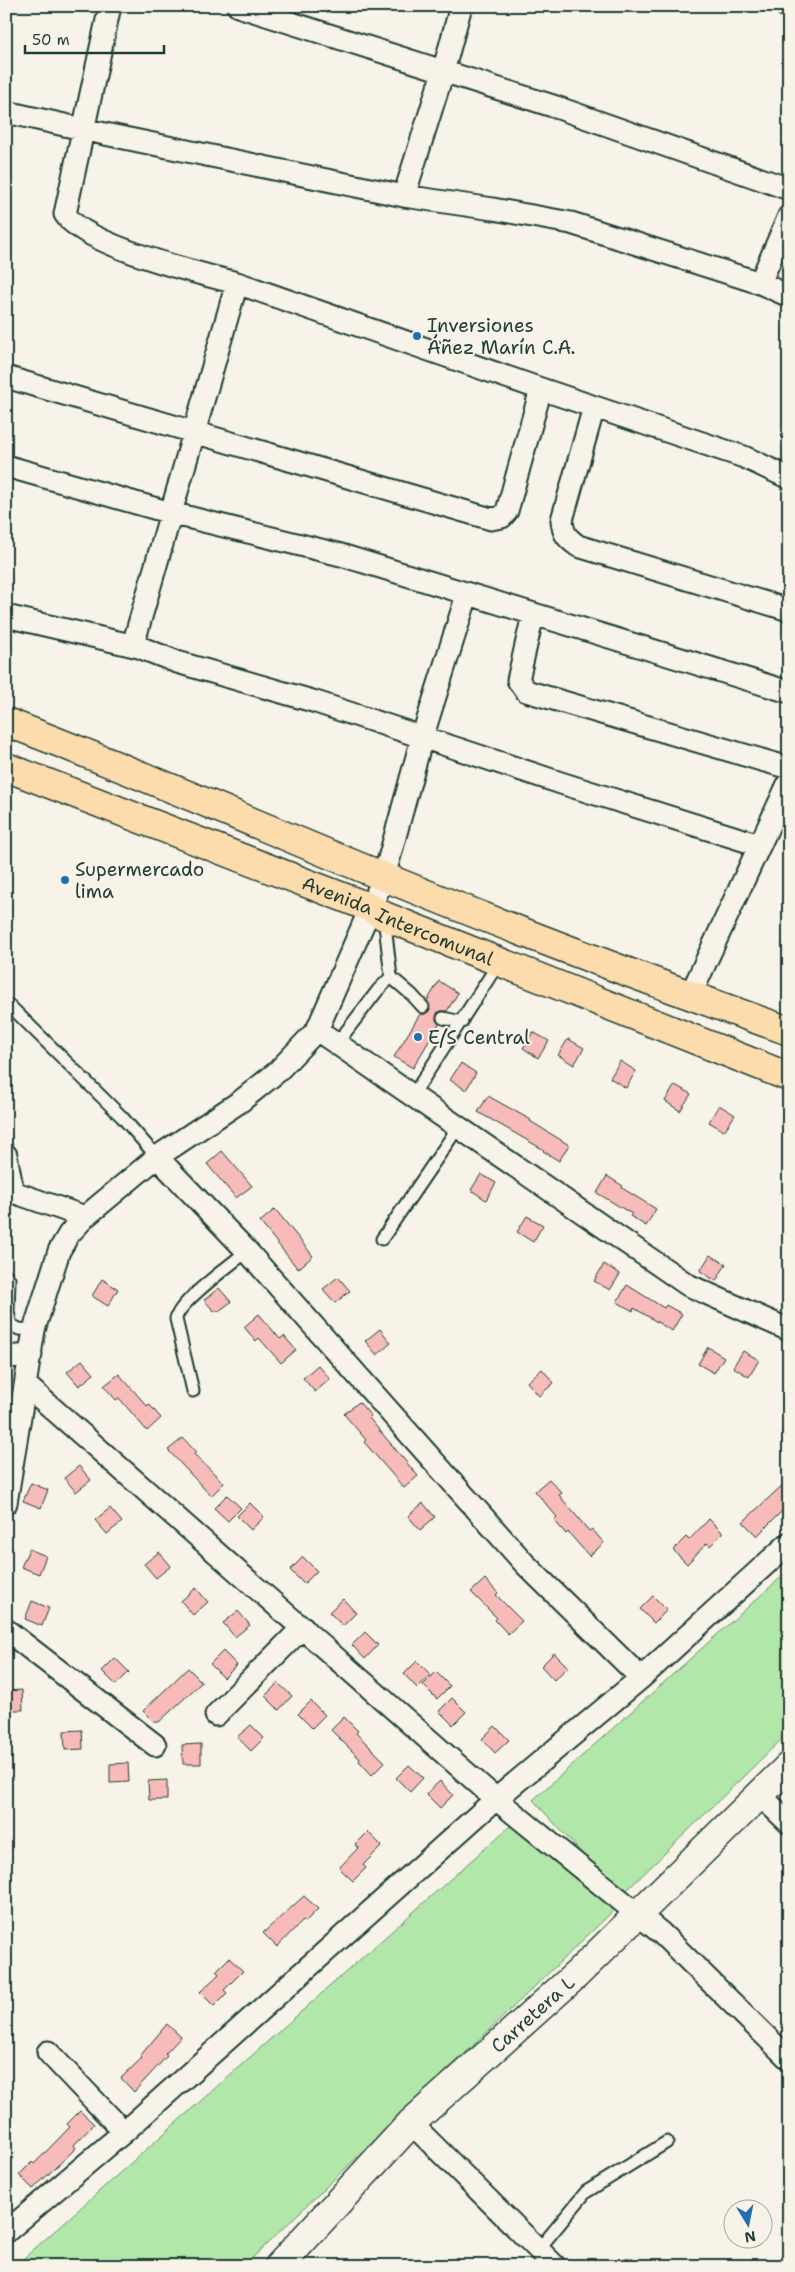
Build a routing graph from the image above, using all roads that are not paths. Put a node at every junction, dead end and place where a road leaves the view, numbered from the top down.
1 (110, 6) edge
2 (238, 6) edge
3 (461, 6) edge
4 (443, 72) junction
5 (6, 112) edge
6 (82, 129) junction
7 (789, 189) edge
8 (404, 196) junction
9 (789, 216) edge
10 (236, 282) junction
11 (760, 283) junction
12 (789, 296) edge
13 (6, 377) edge
14 (541, 390) junction
15 (594, 407) junction
16 (194, 431) junction
17 (6, 466) edge
18 (789, 478) edge
19 (171, 513) junction
20 (467, 595) junction
21 (789, 610) edge
22 (533, 615) junction
23 (6, 616) edge
24 (133, 645) junction
25 (789, 692) edge
26 (6, 722) edge
27 (422, 738) junction
28 (6, 767) edge
29 (789, 768) edge
30 (789, 782) edge
31 (759, 845) junction
32 (384, 877) junction
33 (378, 912) junction
34 (500, 961) junction
35 (391, 977) junction
36 (690, 996) junction
37 (10, 1006) dead end
38 (423, 1008) dead end
39 (443, 1018) dead end
40 (462, 1022) junction
41 (317, 1030) junction
42 (789, 1032) edge
43 (338, 1042) junction
44 (789, 1077) edge
45 (413, 1095) junction
46 (459, 1126) junction
47 (6, 1155) edge
48 (157, 1157) junction
49 (10, 1193) edge
50 (85, 1216) junction
51 (382, 1239) dead end
52 (247, 1251) junction
53 (6, 1275) edge
54 (34, 1330) junction
55 (789, 1330) edge
56 (31, 1355) junction
57 (6, 1357) edge
58 (26, 1386) junction
59 (193, 1391) dead end
60 (6, 1503) edge
61 (789, 1543) edge
62 (302, 1627) junction
63 (6, 1630) edge
64 (640, 1678) junction
65 (216, 1715) dead end
66 (155, 1746) dead end
67 (789, 1766) edge
68 (759, 1794) junction
69 (496, 1799) junction
70 (789, 1823) edge
71 (638, 1914) junction
72 (48, 2052) dead end
73 (789, 2059) edge
74 (411, 2122) junction
75 (124, 2132) junction
76 (667, 2142) dead end
77 (6, 2232) edge
78 (538, 2250) junction
79 (279, 2266) edge
80 (555, 2266) edge

1 - 6 street
2 - 4 street
3 - 4 street
4 - 7 street
4 - 8 street
5 - 6 street
6 - 8 street
6 - 10 street
8 - 11 street
9 - 11 street
10 - 14 street
10 - 16 street
11 - 12 street
13 - 16 street
14 - 15 street
14 - 16 street
15 - 18 street
15 - 21 street
16 - 19 street
17 - 19 street
19 - 20 street
19 - 24 street
20 - 22 street
20 - 27 street
22 - 25 street
22 - 29 street
23 - 24 street
24 - 27 street
26 - 32 main road, Avenida Intercomunal
27 - 31 street
27 - 32 street
28 - 33 main road, Avenida Intercomunal
30 - 31 street
31 - 36 street
32 - 33 street
32 - 36 main road, Avenida Intercomunal
33 - 34 main road, Avenida Intercomunal
33 - 35 lane
33 - 41 street
34 - 40 lane
34 - 44 main road, Avenida Intercomunal
35 - 38 lane
35 - 43 lane
36 - 42 main road, Avenida Intercomunal
37 - 48 lane
39 - 40 lane
40 - 45 lane
41 - 43 street
41 - 48 street
43 - 45 street
45 - 46 street
46 - 51 lane
46 - 55 street
47 - 49 street
48 - 50 street
48 - 52 street
49 - 50 street
50 - 54 street
52 - 59 lane
52 - 64 street
53 - 54 lane
54 - 56 street
56 - 57 street
56 - 58 street
58 - 60 street
58 - 62 street
61 - 64 street
62 - 65 street
62 - 69 street
63 - 66 street
64 - 69 street
67 - 68 street, Carretera L
68 - 70 street
68 - 71 street, Carretera L
69 - 71 street
69 - 75 street
71 - 73 street
71 - 74 street, Carretera L
72 - 75 street
74 - 78 street
74 - 79 street, Carretera L
75 - 77 street
76 - 78 lane
78 - 80 street

